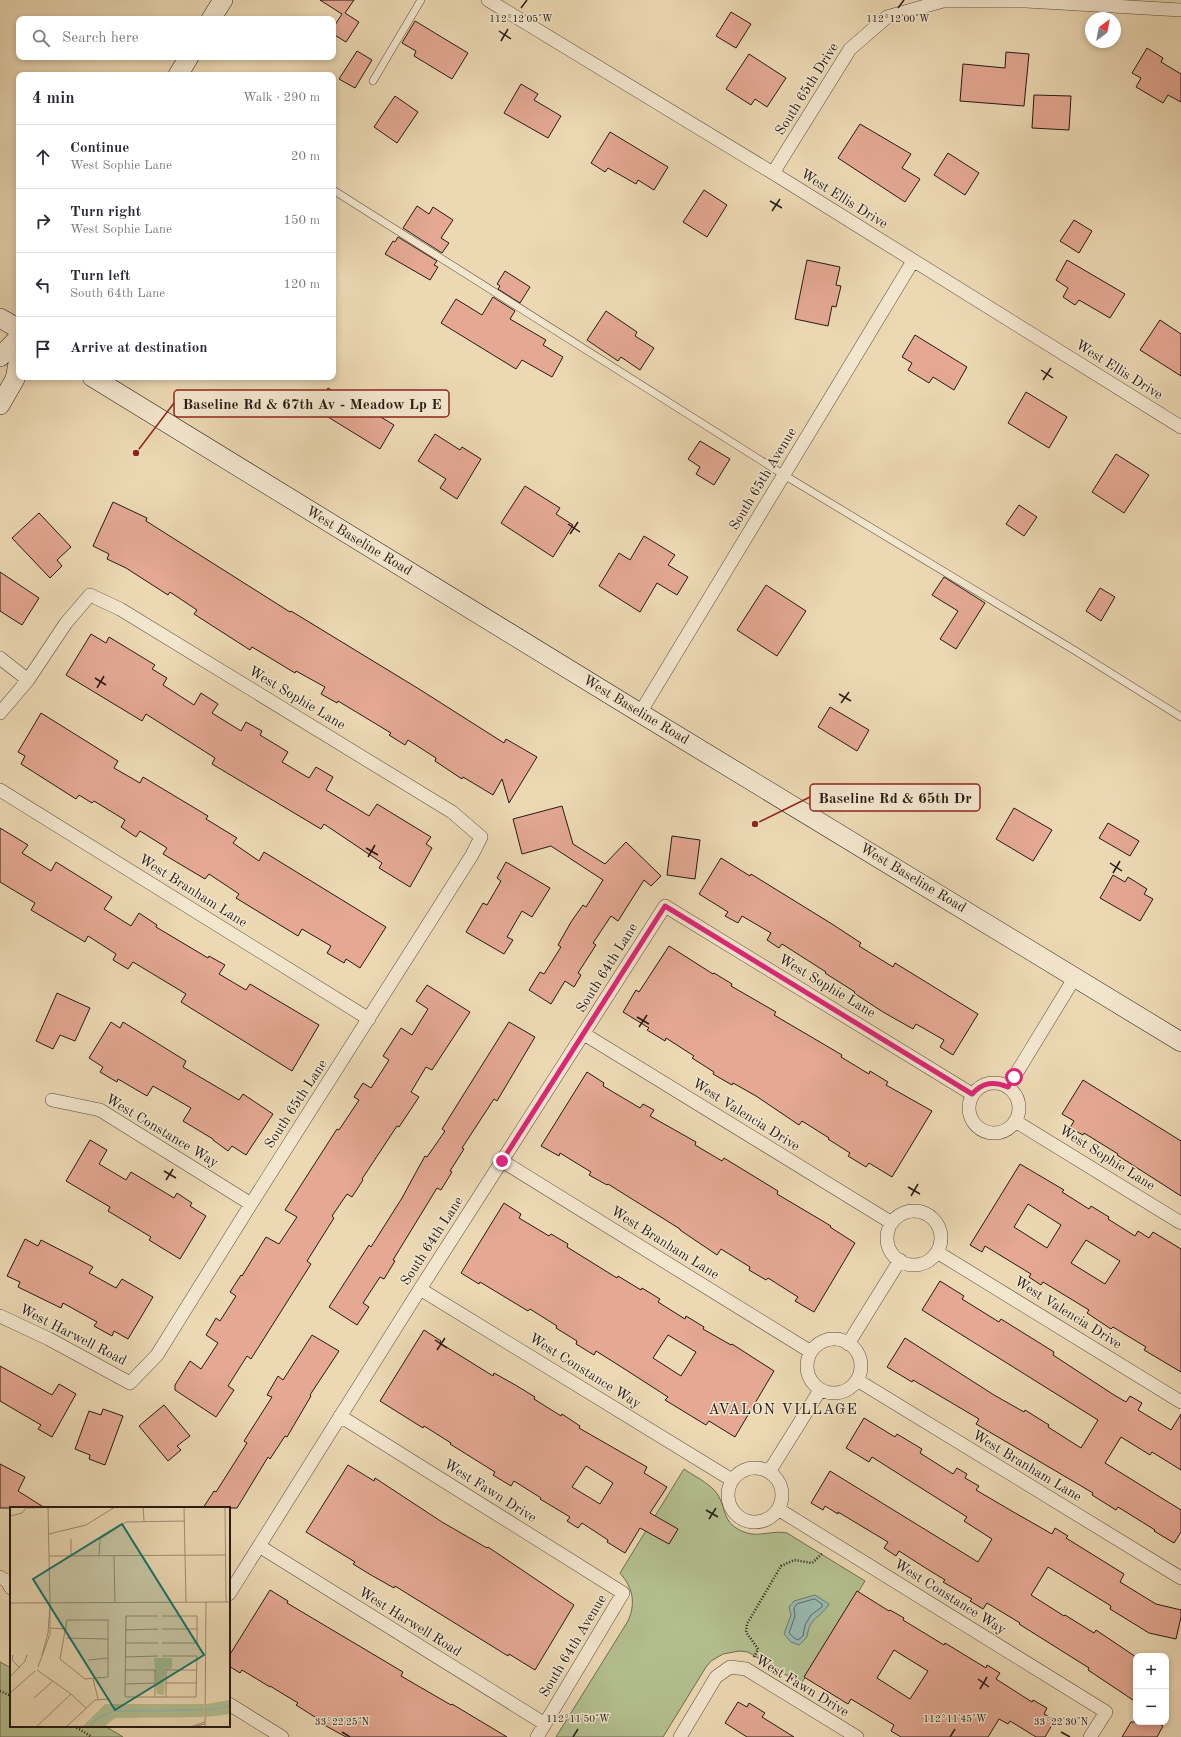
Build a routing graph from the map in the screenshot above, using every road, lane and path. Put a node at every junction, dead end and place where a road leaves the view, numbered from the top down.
1 (223, 0) edge
2 (421, 0) edge
3 (488, 0) edge
4 (507, 5) edge
5 (1181, 10) edge
6 (213, 16) edge
7 (186, 60) edge
8 (180, 72) edge
9 (373, 81) dead end
10 (773, 173) junction
11 (336, 192) edge
12 (913, 261) junction
13 (0, 318) edge
14 (16, 327) edge
15 (16, 340) edge
16 (0, 357) edge
17 (16, 373) edge
18 (97, 380) edge
19 (0, 405) edge
20 (1181, 427) edge
21 (784, 475) junction
22 (0, 658) edge
23 (28, 680) junction
24 (0, 713) edge
25 (640, 713) junction
26 (1181, 717) edge
27 (0, 790) edge
28 (481, 837) joint
29 (665, 906) joint
30 (1075, 977) junction
31 (369, 1019) junction
32 (584, 1034) junction
33 (1181, 1042) edge
34 (1008, 1087) junction
35 (972, 1094) junction
36 (52, 1100) dead end
37 (1015, 1121) junction
38 (502, 1161) junction
39 (251, 1204) junction
40 (892, 1223) junction
41 (1181, 1223) edge
42 (937, 1252) junction
43 (900, 1260) junction
44 (420, 1289) junction
45 (0, 1316) edge
46 (848, 1344) junction
47 (811, 1352) junction
48 (857, 1380) junction
49 (130, 1383) joint
50 (820, 1390) junction
51 (1181, 1402) edge
52 (340, 1416) junction
53 (769, 1472) junction
54 (732, 1480) junction
55 (778, 1509) junction
56 (830, 1542) junction
57 (259, 1546) junction
58 (0, 1577) edge
59 (1181, 1578) edge
60 (10, 1586) edge
61 (230, 1592) edge
62 (624, 1593) joint
63 (746, 1670) junction
64 (0, 1691) edge
65 (10, 1696) edge
66 (230, 1705) edge
67 (545, 1724) junction
68 (76, 1727) edge
69 (92, 1737) edge
70 (282, 1737) edge
71 (537, 1737) edge
72 (680, 1737) edge
73 (857, 1737) edge
74 (1090, 1737) edge

1 - 6 main road
2 - 9 lane
3 - 4 street, West Ellis Drive
4 - 10 street, West Ellis Drive
5 - 10 street, South 65th Drive
7 - 8 main road
10 - 12 street, West Ellis Drive
11 - 21 lane
12 - 20 street, West Ellis Drive
12 - 21 street, South 65th Avenue
13 - 14 main road
15 - 16 main road
17 - 19 main road
18 - 25 main road, West Baseline Road
21 - 25 street, South 65th Avenue
21 - 26 lane
22 - 23 street
23 - 24 street
23 - 28 street, West Sophie Lane
25 - 30 main road, West Baseline Road
27 - 31 street, West Branham Lane
28 - 31 street, South 65th Lane
29 - 32 street, South 64th Lane
29 - 35 street, West Sophie Lane
30 - 33 main road, West Baseline Road
30 - 34 street
31 - 39 street, South 65th Lane
32 - 38 street, South 64th Lane
32 - 40 street, West Valencia Drive
34 - 35 street
34 - 37 street
35 - 37 street
36 - 39 street, West Constance Way
37 - 41 street, West Sophie Lane
38 - 44 street, South 64th Lane
38 - 47 street, West Branham Lane
39 - 49 street, South 65th Lane
40 - 42 street
40 - 43 street
42 - 43 street
42 - 51 street, West Valencia Drive
43 - 46 street
44 - 52 street, South 64th Lane
44 - 54 street, West Constance Way
45 - 49 street, West Harwell Road
46 - 47 street
46 - 48 street
47 - 50 street
48 - 50 street
48 - 59 street, West Branham Lane
50 - 53 street
52 - 57 street, South 64th Lane
52 - 62 street, West Fawn Drive
53 - 54 street
53 - 55 street
54 - 55 street
55 - 56 street, West Constance Way
56 - 63 path
56 - 74 street, West Constance Way
57 - 61 street, South 64th Lane
57 - 67 street, West Harwell Road
58 - 60 street
62 - 67 street, South 64th Avenue
63 - 72 street, West Fawn Drive
63 - 73 street, West Fawn Drive
64 - 65 path
66 - 70 street
67 - 71 street, South 64th Avenue
68 - 69 path

